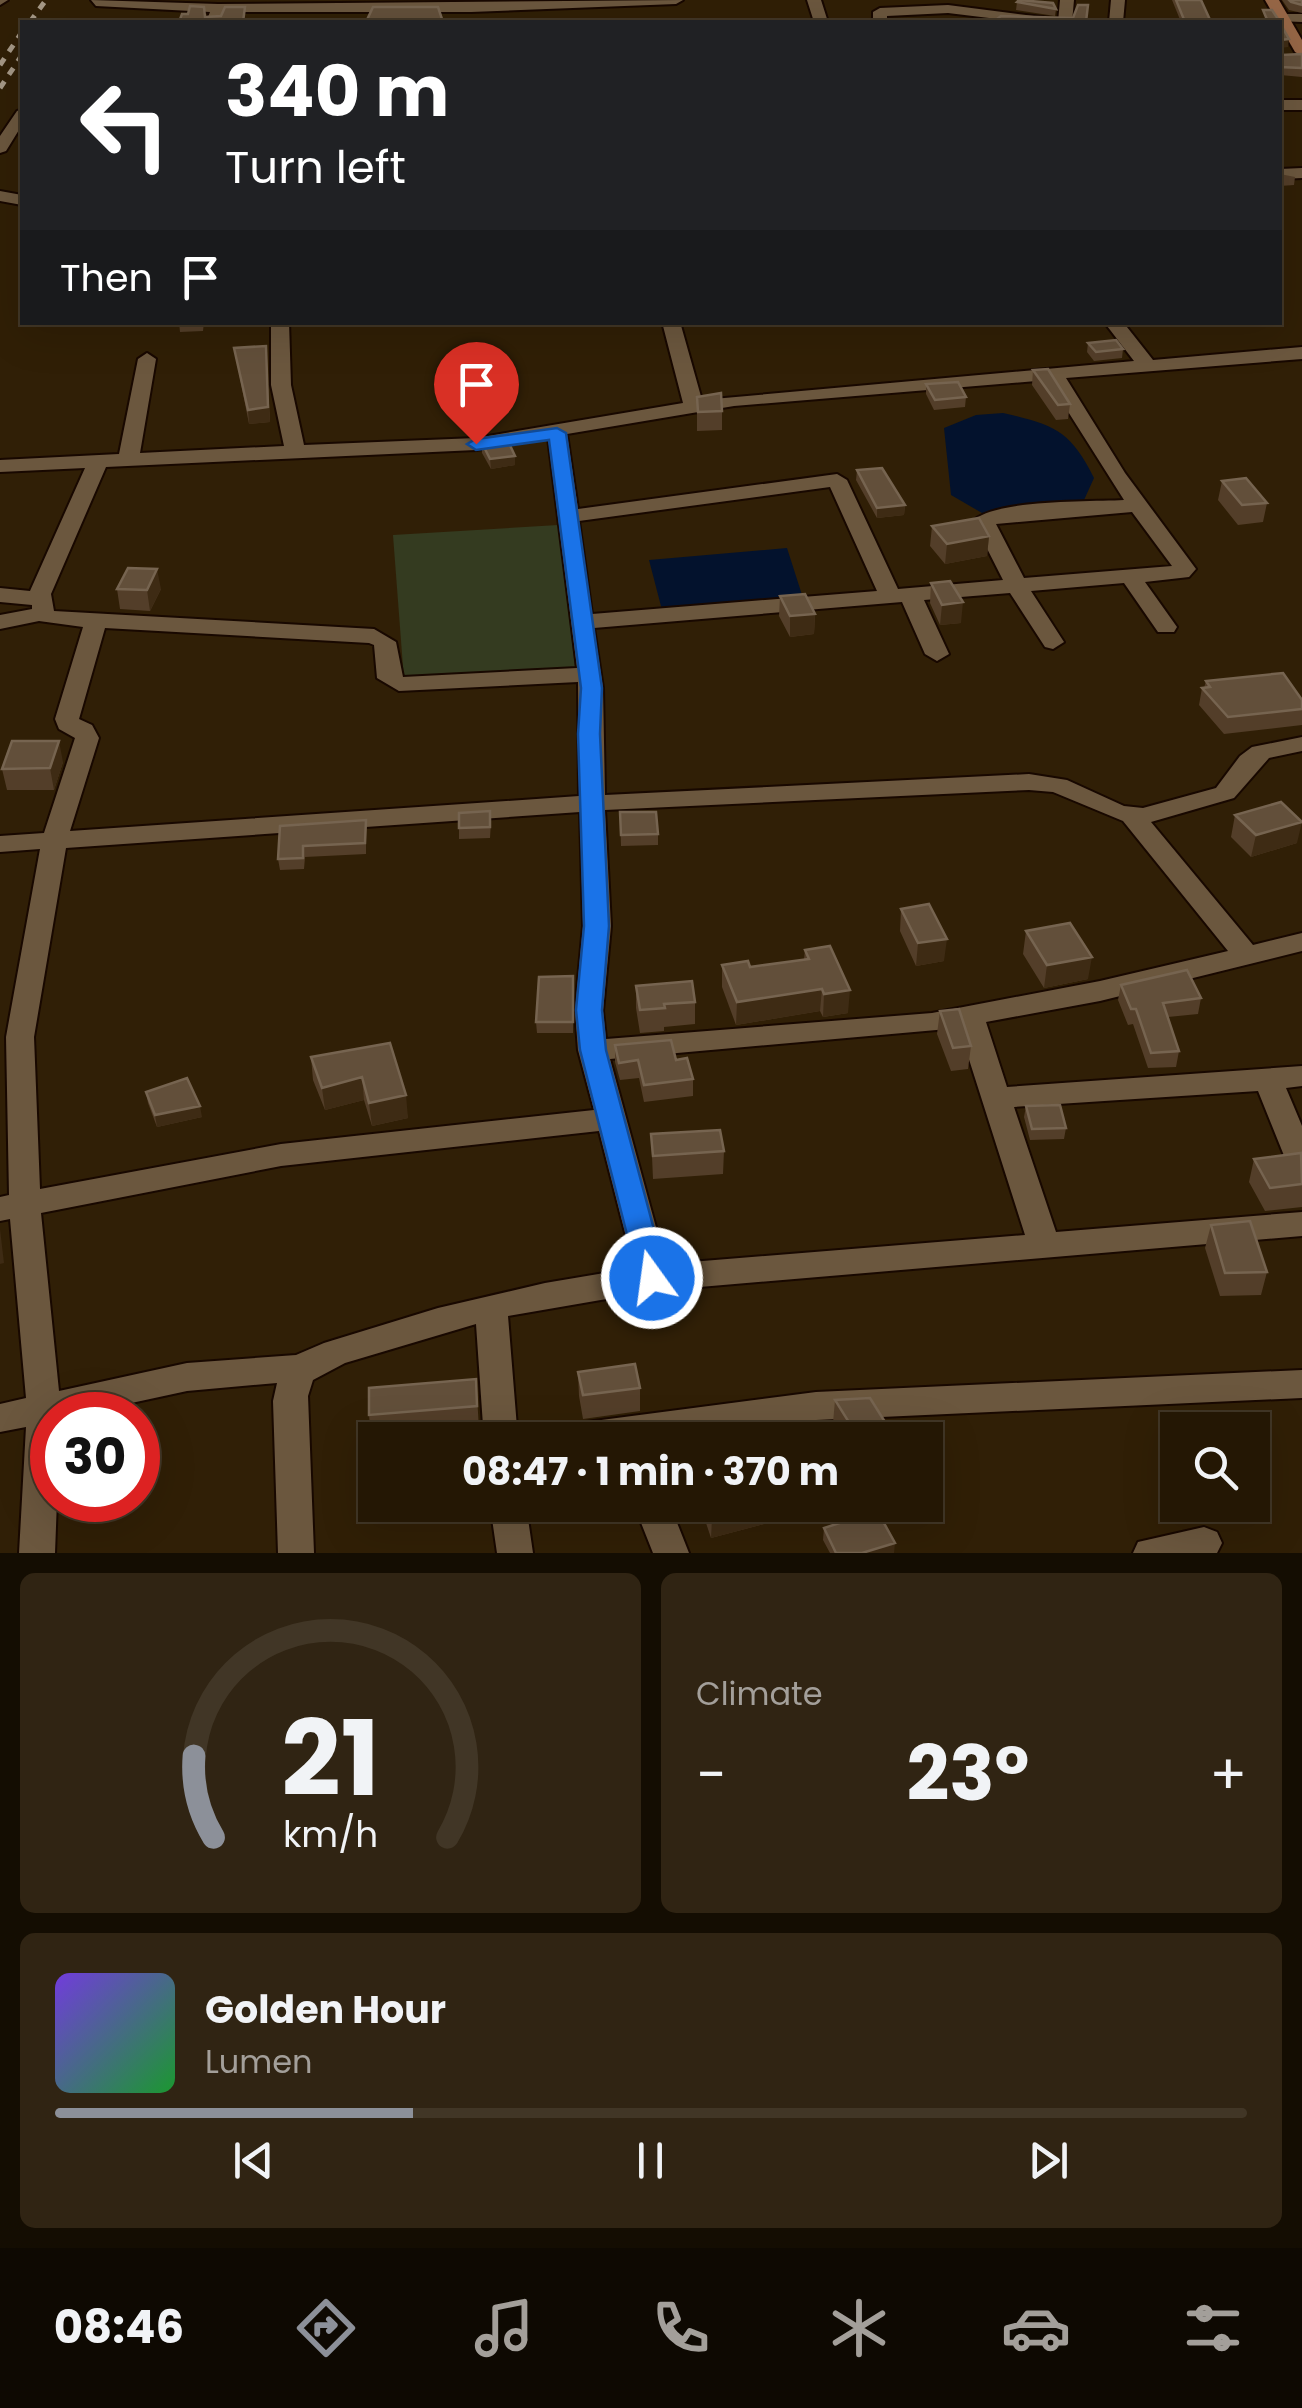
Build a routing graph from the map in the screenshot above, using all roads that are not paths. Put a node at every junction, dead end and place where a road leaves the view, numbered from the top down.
1 (656, 0) edge
2 (676, 0) edge
3 (1272, 0) edge
4 (303, 4) edge
5 (95, 5) edge
6 (471, 10) edge
7 (984, 12) edge
8 (216, 15) edge
9 (375, 15) edge
10 (1283, 18) junction
11 (1302, 18) edge
12 (880, 20) edge
13 (1037, 20) edge
14 (1302, 53) edge
15 (20, 117) edge
16 (0, 148) edge
17 (280, 325) edge
18 (672, 325) edge
19 (1115, 325) edge
20 (1302, 352) edge
21 (146, 359) dead end
22 (1148, 366) junction
23 (1054, 374) junction
24 (694, 406) junction
25 (557, 433) junction
26 (295, 452) junction
27 (128, 462) junction
28 (97, 463) junction
29 (0, 466) edge
30 (1138, 506) junction
31 (570, 516) junction
32 (1131, 577) junction
33 (1017, 586) junction
34 (0, 595) edge
35 (900, 596) junction
36 (41, 605) junction
37 (96, 620) junction
38 (0, 622) edge
39 (584, 622) junction
40 (1166, 626) dead end
41 (1054, 642) dead end
42 (937, 654) dead end
43 (590, 687) junction
44 (1302, 744) edge
45 (592, 803) junction
46 (1132, 816) junction
47 (54, 841) junction
48 (0, 844) edge
49 (1302, 942) edge
50 (1247, 955) junction
51 (970, 1016) junction
52 (10, 1038) edge
53 (593, 1050) junction
54 (1302, 1076) edge
55 (1268, 1080) junction
56 (996, 1098) junction
57 (612, 1119) junction
58 (1302, 1163) edge
59 (12, 1207) edge
60 (1302, 1224) edge
61 (1044, 1244) junction
62 (652, 1278) junction
63 (492, 1308) junction
64 (301, 1369) junction
65 (1302, 1384) edge
66 (41, 1392) edge
67 (123, 1392) edge
68 (30, 1412) edge
69 (0, 1418) edge
70 (501, 1422) edge
71 (714, 1422) edge
72 (39, 1522) edge
73 (511, 1522) edge
74 (659, 1522) edge
75 (1204, 1543) dead end
76 (37, 1553) edge
77 (296, 1553) edge
78 (516, 1553) edge
79 (671, 1553) edge
80 (1151, 1553) edge

1 - 2 street
1 - 6 street
3 - 10 street
4 - 8 street
4 - 9 street
5 - 8 street
6 - 9 street
7 - 12 street
7 - 13 street
10 - 11 street
10 - 14 street
15 - 16 street
17 - 26 street
18 - 24 street
19 - 22 street
20 - 22 street
21 - 27 street
22 - 23 street
23 - 24 street
23 - 30 street
24 - 25 street
25 - 26 street
25 - 31 street
26 - 27 street
27 - 28 street
28 - 29 street
28 - 36 street
30 - 32 street
30 - 33 street
31 - 35 street
31 - 39 street
32 - 33 street
32 - 40 street
33 - 35 street
33 - 41 street
34 - 36 street
35 - 39 street
35 - 42 street
36 - 37 street
36 - 38 street
37 - 43 street
37 - 47 street
39 - 43 street
43 - 45 street
44 - 46 street
45 - 46 street
45 - 47 street
45 - 53 street
46 - 50 street
47 - 48 street
47 - 52 street
49 - 50 street
50 - 51 street
51 - 53 street
51 - 56 street
52 - 59 street
53 - 57 street
54 - 55 street
55 - 56 street
55 - 58 street
56 - 61 street
57 - 59 street
57 - 62 street
59 - 66 street
60 - 61 street
61 - 62 street
62 - 63 street
63 - 64 street
63 - 70 street
64 - 67 street
64 - 77 street
65 - 71 street
68 - 69 street
72 - 76 street
73 - 78 street
74 - 79 street
75 - 80 street

